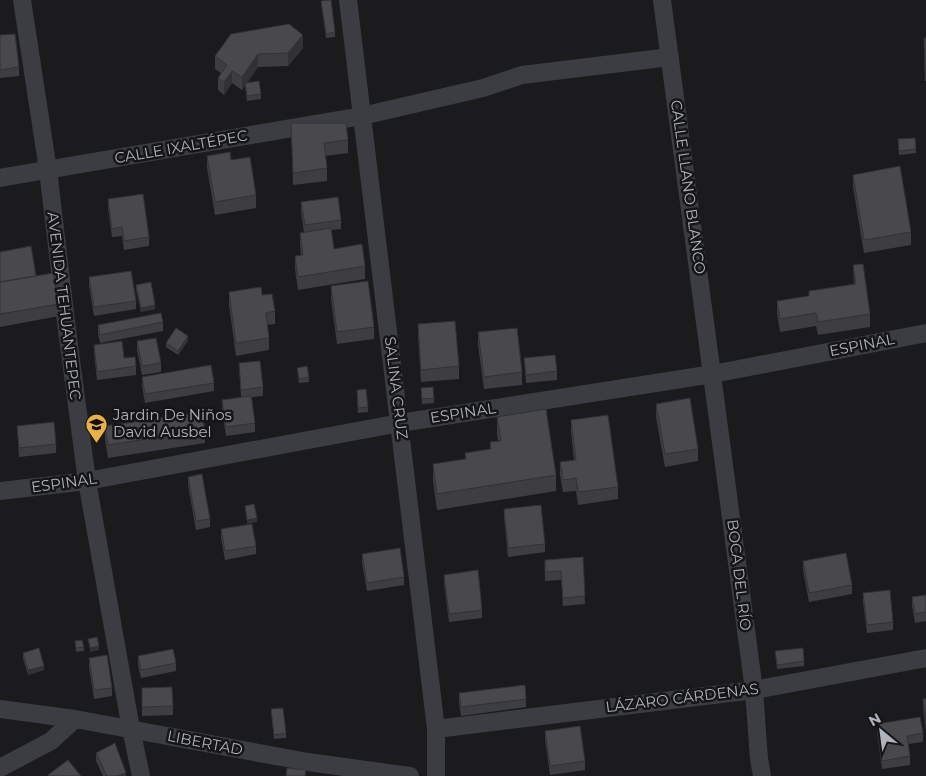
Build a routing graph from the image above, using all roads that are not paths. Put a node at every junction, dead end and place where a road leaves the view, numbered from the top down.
1 (22, 0) edge
2 (348, 0) edge
3 (662, 0) edge
4 (670, 57) junction
5 (362, 116) junction
6 (48, 170) junction
7 (0, 178) edge
8 (926, 333) edge
9 (713, 374) junction
10 (400, 423) junction
11 (87, 481) junction
12 (0, 491) edge
13 (926, 658) edge
14 (754, 690) junction
15 (0, 709) edge
16 (75, 719) junction
17 (130, 729) junction
18 (436, 729) junction
19 (0, 768) edge
20 (308, 769) edge
21 (141, 776) edge
22 (410, 776) edge
23 (436, 776) edge
24 (762, 776) edge

1 - 6 street, AVENIDA TEHUANTEPEC
2 - 5 street, SALINA CRUZ
3 - 4 street, CALLE LLANO BLANCO
4 - 5 street, CALLE IXALTÉPEC
4 - 9 street, CALLE LLANO BLANCO
5 - 6 street, CALLE IXALTÉPEC
5 - 10 street, SALINA CRUZ
6 - 7 street, CALLE IXALTÉPEC
6 - 11 street, AVENIDA TEHUANTEPEC
8 - 9 street, ESPINAL
9 - 10 street, ESPINAL
9 - 14 street, BOCA DEL RÍO
10 - 11 street, ESPINAL
10 - 18 street, SALINA CRUZ
11 - 12 street, ESPINAL
11 - 17 street, AVENIDA TEHUANTEPEC
13 - 14 street, LÁZARO CÁRDENAS
14 - 18 street, LÁZARO CÁRDENAS
14 - 24 street, BOCA DEL RÍO
15 - 16 street, LIBERTAD
16 - 17 street, LIBERTAD
16 - 19 street
17 - 20 street, LIBERTAD
17 - 21 street, AVENIDA TEHUANTEPEC
18 - 23 street, SALINA CRUZ
20 - 22 street, LIBERTAD

